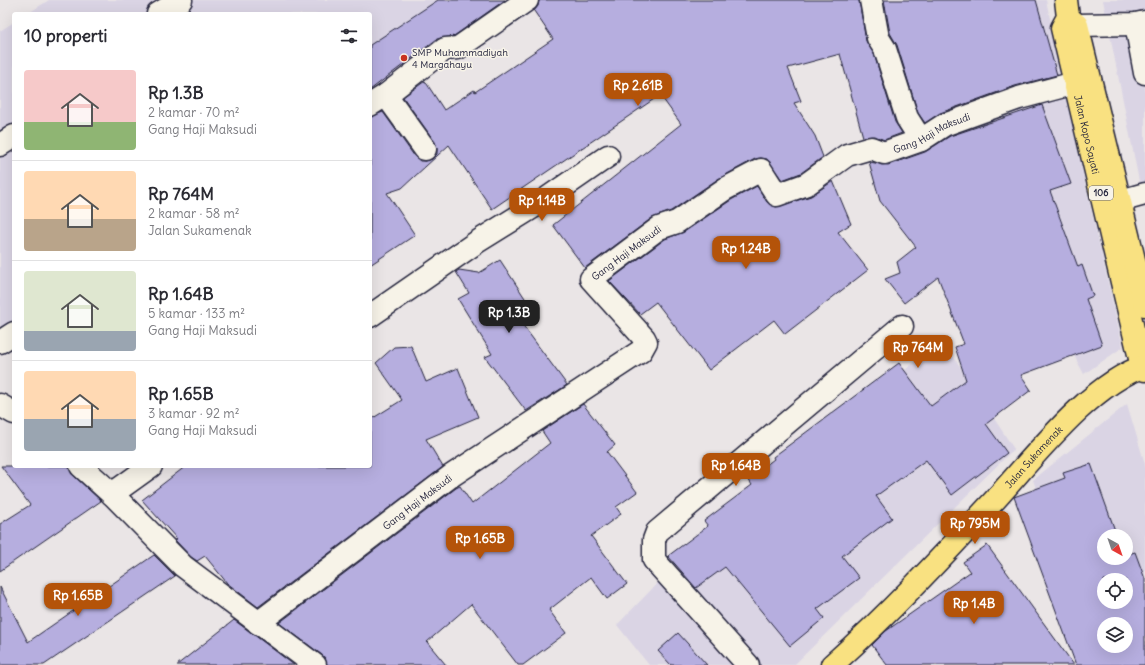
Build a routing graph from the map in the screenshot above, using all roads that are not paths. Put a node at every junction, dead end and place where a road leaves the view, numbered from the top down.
1 (181, 0) edge
2 (527, 0) edge
3 (871, 0) edge
4 (161, 12) edge
5 (1070, 14) edge
6 (1141, 23) edge
7 (1145, 72) edge
8 (1075, 83) junction
9 (378, 100) edge
10 (12, 137) edge
11 (921, 140) junction
12 (0, 145) edge
13 (425, 149) dead end
14 (608, 156) dead end
15 (1145, 194) edge
16 (1120, 201) junction
17 (1145, 305) edge
18 (372, 315) edge
19 (902, 326) dead end
20 (12, 334) edge
21 (0, 342) edge
22 (1144, 367) edge
23 (0, 405) edge
24 (12, 412) edge
25 (83, 468) edge
26 (148, 468) edge
27 (112, 494) junction
28 (258, 623) junction
29 (307, 663) edge
30 (748, 665) edge
31 (832, 665) edge

1 - 4 street
2 - 9 street
3 - 11 street
5 - 6 street
5 - 8 main road, Jalan Kopo Sayati / 106
5 - 16 main road, Jalan Kopo Sayati / 106
6 - 7 street
8 - 11 street, Gang Haji Maksudi
8 - 22 main road, Jalan Kopo Sayati / 106
9 - 13 street
10 - 12 street
11 - 28 street, Gang Haji Maksudi
14 - 18 street
15 - 16 street
16 - 17 main road, Jalan Kopo Sayati / 106
19 - 30 street
20 - 21 street
22 - 31 main road, Jalan Sukamenak
23 - 24 street
25 - 27 street
26 - 27 street
27 - 28 street
28 - 29 street

